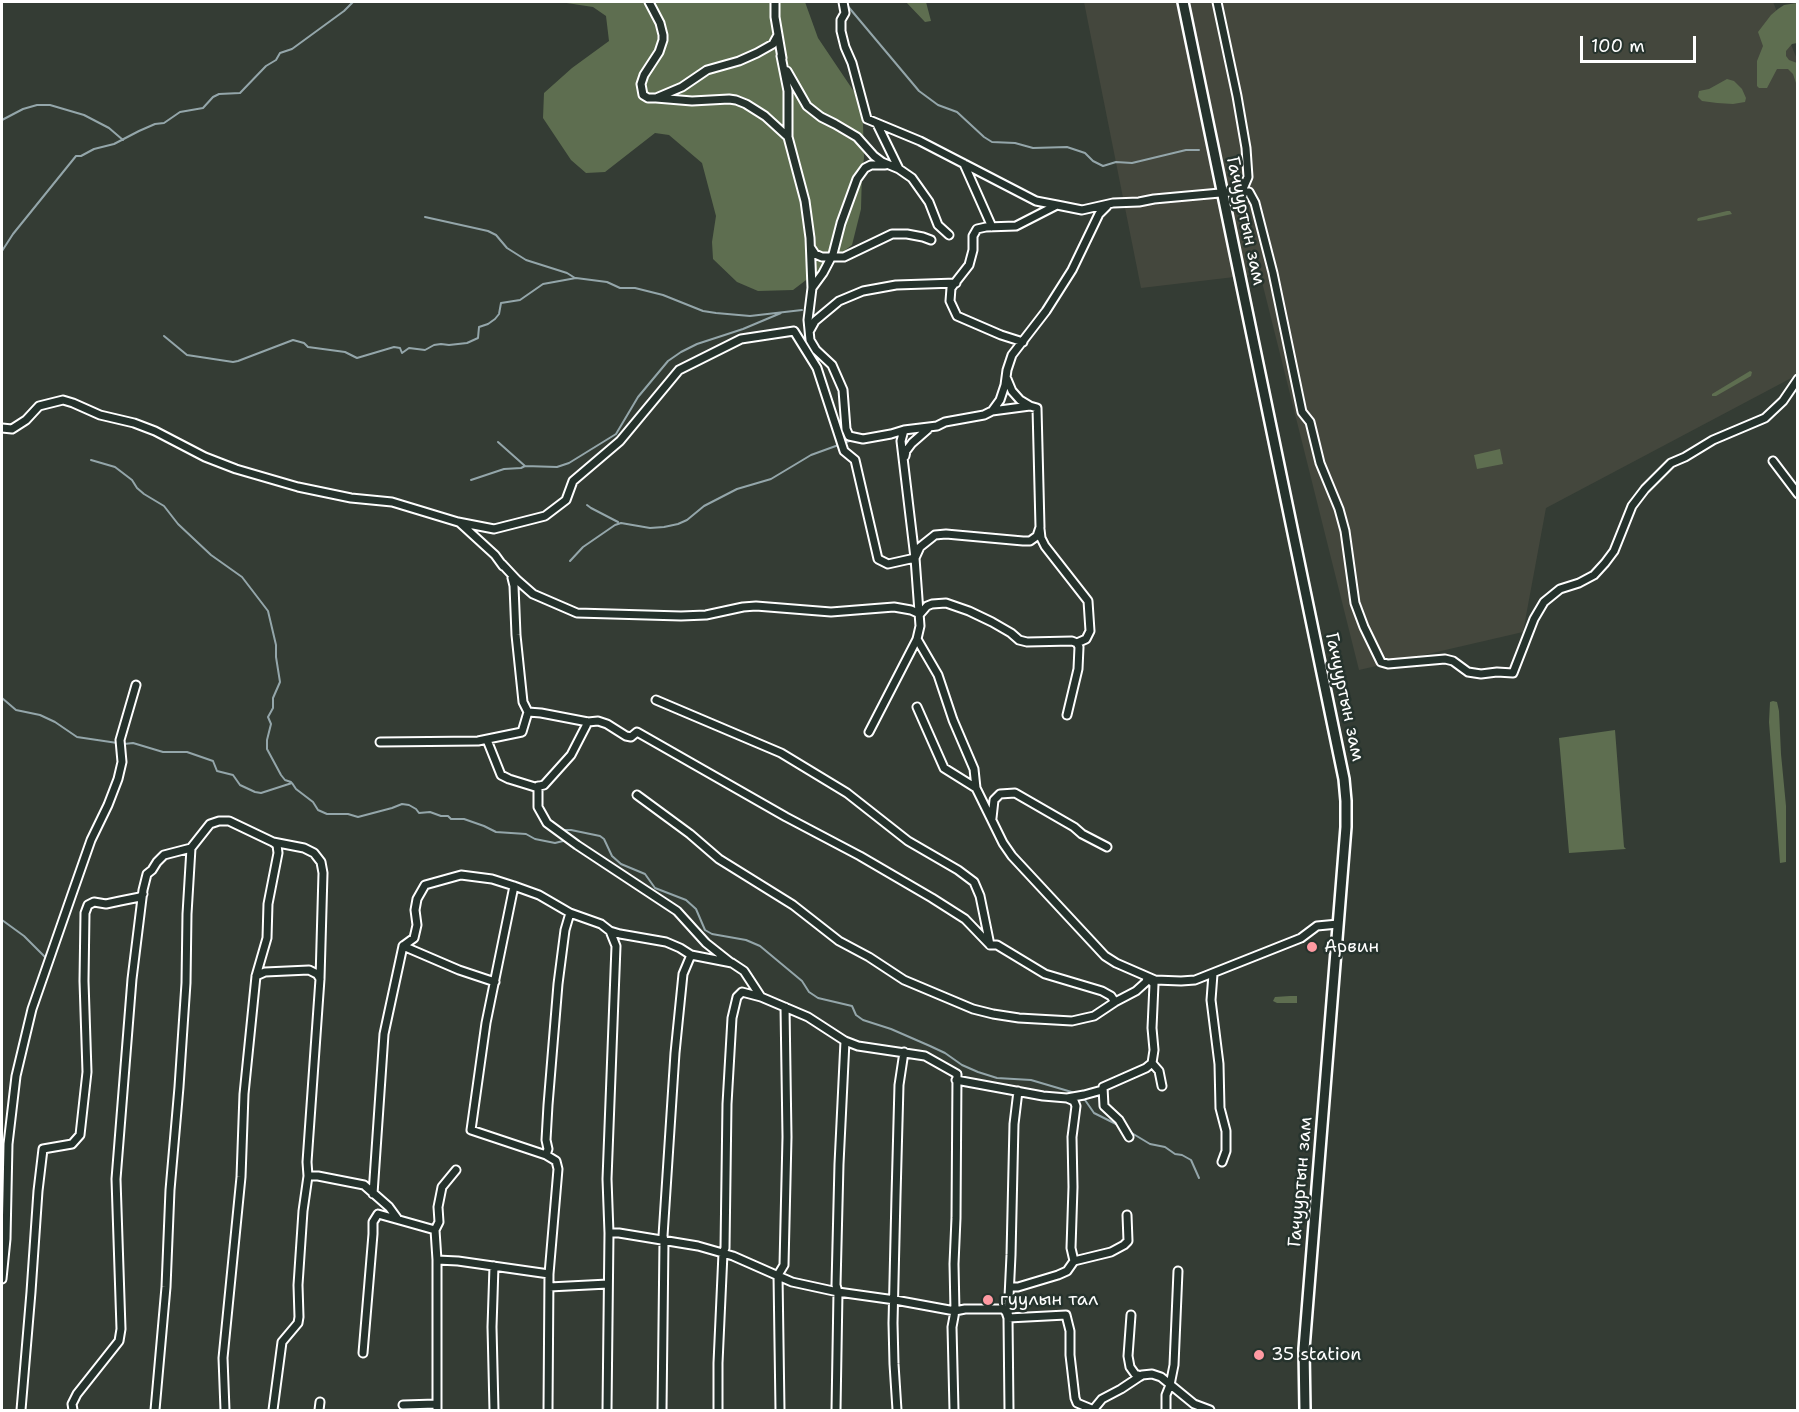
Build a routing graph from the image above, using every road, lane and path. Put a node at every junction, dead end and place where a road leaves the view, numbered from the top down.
1 (649, 2) edge
2 (775, 2) edge
3 (1183, 2) edge
4 (1217, 2) edge
5 (846, 5) edge
6 (778, 35) junction
7 (781, 56) junction
8 (656, 98) junction
9 (877, 123) junction
10 (788, 137) junction
11 (964, 164) junction
12 (888, 166) junction
13 (899, 169) junction
14 (1242, 191) junction
15 (1221, 193) junction
16 (1113, 203) junction
17 (1058, 205) junction
18 (992, 227) junction
19 (949, 235) dead end
20 (931, 240) dead end
21 (810, 248) junction
22 (831, 258) junction
23 (956, 283) junction
24 (812, 288) junction
25 (809, 333) junction
26 (1023, 342) junction
27 (1006, 377) junction
28 (1797, 379) edge
29 (1030, 406) junction
30 (992, 411) junction
31 (937, 426) junction
32 (2, 428) edge
33 (904, 430) junction
34 (1773, 461) dead end
35 (904, 465) junction
36 (1797, 494) edge
37 (458, 522) junction
38 (1040, 529) junction
39 (915, 558) junction
40 (502, 564) junction
41 (920, 614) junction
42 (917, 639) junction
43 (1077, 643) junction
44 (136, 685) dead end
45 (656, 700) dead end
46 (917, 707) dead end
47 (528, 712) junction
48 (1067, 715) dead end
49 (588, 722) junction
50 (869, 732) dead end
51 (487, 740) junction
52 (380, 742) dead end
53 (538, 786) junction
54 (976, 788) junction
55 (638, 795) dead end
56 (991, 820) junction
57 (273, 842) junction
58 (1107, 847) dead end
59 (191, 848) junction
60 (514, 886) junction
61 (142, 894) junction
62 (570, 913) junction
63 (1338, 924) junction
64 (610, 931) junction
65 (990, 945) junction
66 (403, 946) junction
67 (691, 955) junction
68 (732, 963) junction
69 (1214, 974) junction
70 (256, 976) junction
71 (1147, 978) junction
72 (320, 979) junction
73 (495, 982) junction
74 (761, 997) junction
75 (1115, 1002) junction
76 (785, 1007) junction
77 (846, 1041) junction
78 (904, 1052) junction
79 (1152, 1064) junction
80 (956, 1080) junction
81 (1162, 1086) dead end
82 (1104, 1087) junction
83 (1018, 1090) junction
84 (1067, 1098) junction
85 (1129, 1137) dead end
86 (546, 1155) junction
87 (1222, 1162) dead end
88 (456, 1170) dead end
89 (308, 1176) junction
90 (373, 1194) junction
91 (1127, 1215) dead end
92 (397, 1218) junction
93 (435, 1230) junction
94 (609, 1233) junction
95 (664, 1241) junction
96 (723, 1253) junction
97 (437, 1260) junction
98 (1074, 1261) junction
99 (494, 1266) junction
100 (1178, 1271) dead end
101 (549, 1274) junction
102 (778, 1275) junction
103 (2, 1279) edge
104 (608, 1284) junction
105 (549, 1287) junction
106 (1010, 1287) junction
107 (838, 1292) junction
108 (895, 1300) junction
109 (954, 1311) junction
110 (1131, 1315) dead end
111 (1008, 1318) junction
112 (363, 1353) dead end
113 (1141, 1376) junction
114 (1170, 1385) junction
115 (320, 1402) dead end
116 (403, 1405) dead end
117 (437, 1407) edge
118 (1195, 1407) edge
119 (21, 1410) edge
120 (72, 1410) edge
121 (155, 1410) edge
122 (225, 1410) edge
123 (273, 1410) edge
124 (320, 1410) edge
125 (494, 1410) edge
126 (548, 1410) edge
127 (607, 1410) edge
128 (662, 1410) edge
129 (718, 1410) edge
130 (780, 1410) edge
131 (836, 1410) edge
132 (897, 1410) edge
133 (954, 1410) edge
134 (1010, 1410) edge
135 (1093, 1410) edge
136 (1166, 1410) edge
137 (1210, 1410) edge
138 (1305, 1410) edge

1 - 8 street
2 - 6 street
3 - 15 main road, Гачууртын зам
4 - 14 street
5 - 9 street
6 - 7 street
6 - 8 street
7 - 10 street
7 - 12 street
8 - 10 street
9 - 11 street
9 - 13 street
10 - 21 street
11 - 17 street
11 - 18 street
12 - 13 street
12 - 22 street
13 - 19 street
14 - 15 street
14 - 28 street
15 - 16 street
15 - 63 main road, Гачууртын зам
16 - 17 street
16 - 26 street
17 - 18 street
18 - 23 street
20 - 22 street
21 - 22 street
21 - 24 street
22 - 24 street
23 - 25 street
23 - 26 street
24 - 25 street
25 - 33 street
26 - 27 street
27 - 29 street
27 - 30 street
29 - 30 street
29 - 38 street
30 - 31 street
31 - 33 street
31 - 35 street
32 - 37 street
33 - 35 street
34 - 36 street
35 - 39 street
37 - 39 street
37 - 40 street
38 - 39 street
38 - 43 street
39 - 41 street
40 - 41 street
40 - 47 street
41 - 42 street
41 - 43 street
42 - 50 street
42 - 54 street
43 - 48 street
44 - 103 street
45 - 65 street
46 - 54 street
47 - 49 street
47 - 51 street
49 - 53 street
49 - 65 street
51 - 52 street
51 - 53 street
53 - 68 street
54 - 56 street
55 - 75 street
56 - 58 street
56 - 71 street
57 - 59 street
57 - 70 street
57 - 72 street
59 - 61 street
59 - 121 street
60 - 62 street
60 - 66 street
60 - 73 street
61 - 119 street
61 - 120 street
62 - 64 street
62 - 86 street
63 - 69 street
63 - 138 main road, Гачууртын зам
64 - 67 street
64 - 94 street
65 - 75 street
66 - 73 street
66 - 90 street
67 - 68 street
67 - 95 street
68 - 74 street
69 - 71 street
69 - 87 street
70 - 72 street
70 - 122 street
71 - 75 street
71 - 79 street
72 - 89 street
73 - 86 street
74 - 76 street
74 - 96 street
76 - 77 street
76 - 102 street
77 - 78 street
77 - 107 street
78 - 80 street
78 - 108 street
79 - 81 street
79 - 82 street
80 - 83 street
80 - 109 street
82 - 84 street
82 - 85 street
83 - 84 street
83 - 106 street
84 - 98 street
86 - 101 street
88 - 93 street
89 - 90 street
89 - 123 street
90 - 92 street
91 - 98 street
92 - 93 street
92 - 112 street
93 - 97 street
94 - 95 street
94 - 104 street
95 - 96 street
95 - 128 street
96 - 102 street
96 - 129 street
97 - 99 street
97 - 117 street
98 - 106 street
99 - 101 street
99 - 125 street
100 - 114 street
101 - 105 street
102 - 107 street
102 - 130 street
104 - 105 street
104 - 127 street
105 - 126 street
106 - 111 street
107 - 108 street
107 - 131 street
108 - 109 street
108 - 132 street
109 - 111 street
109 - 133 street
110 - 113 street
111 - 134 street
111 - 135 street
113 - 114 street
113 - 135 street
114 - 118 street
114 - 136 street
115 - 124 street
116 - 117 street
118 - 137 street

